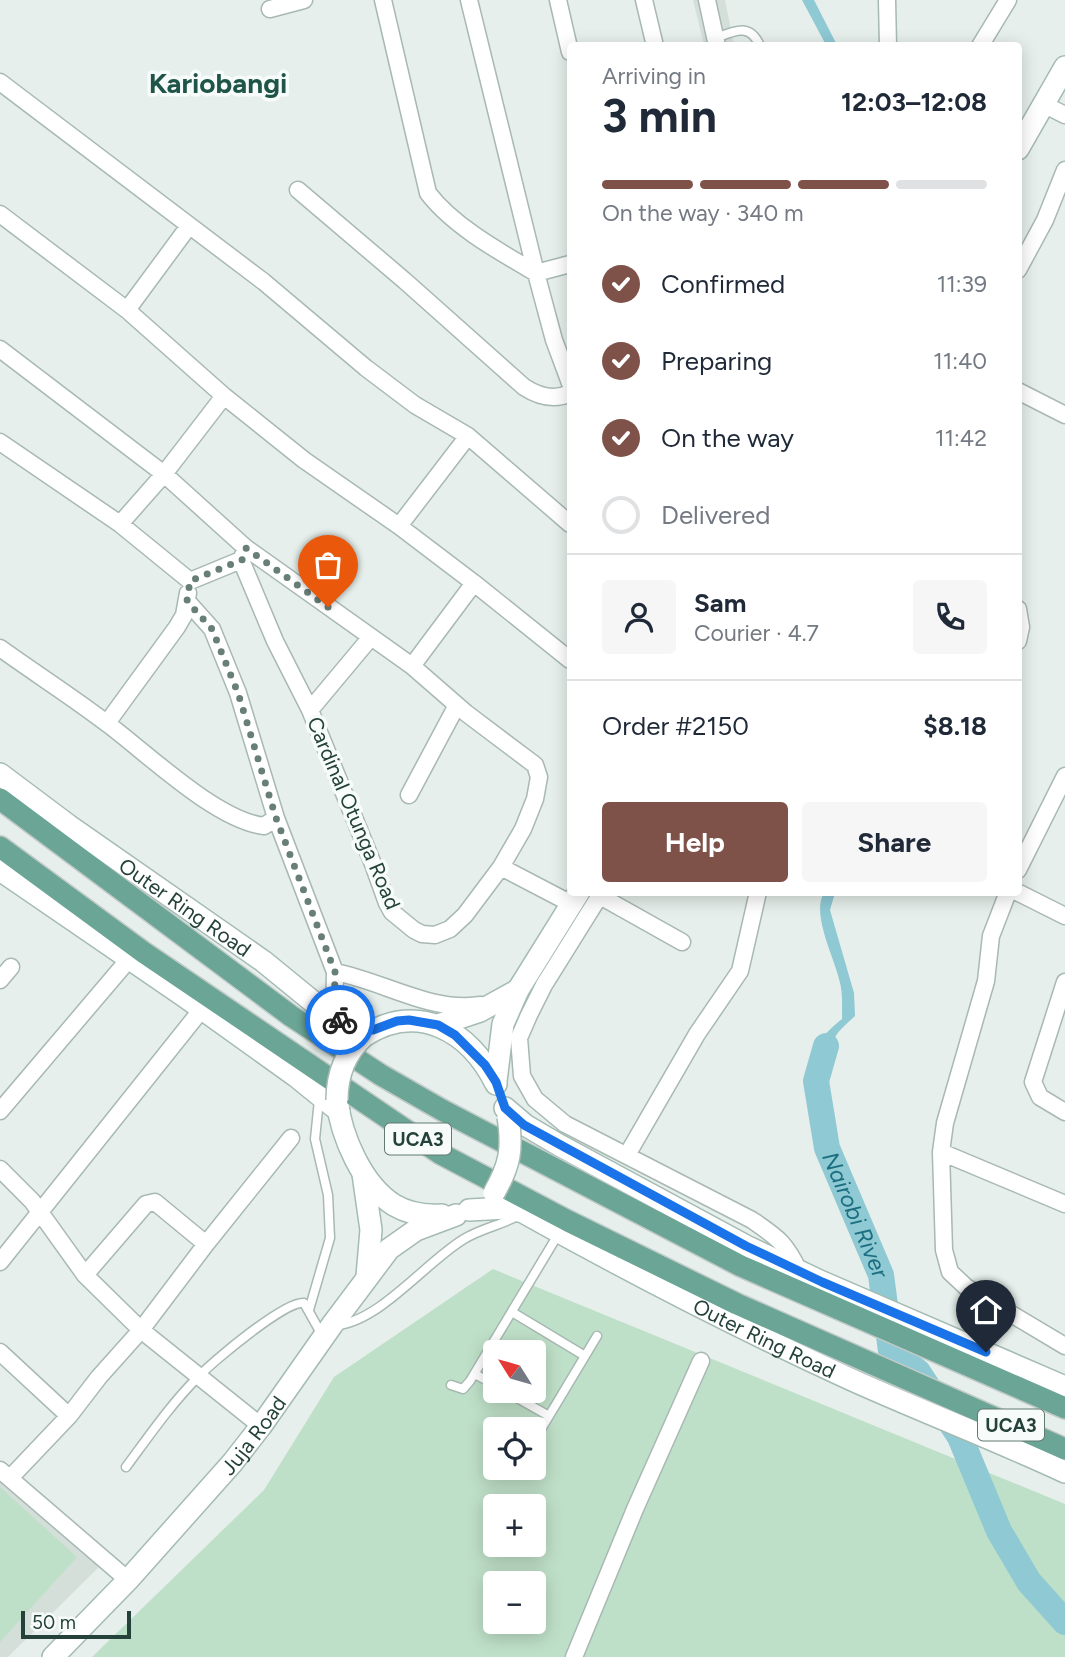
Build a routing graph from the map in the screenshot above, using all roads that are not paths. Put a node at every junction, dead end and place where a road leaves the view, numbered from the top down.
1 (304, 0) edge
2 (383, 0) edge
3 (469, 0) edge
4 (558, 0) edge
5 (644, 0) edge
6 (707, 0) edge
7 (887, 0) edge
8 (1008, 0) edge
9 (270, 9) dead end
10 (568, 42) edge
11 (654, 42) edge
12 (716, 42) edge
13 (758, 42) edge
14 (888, 42) edge
15 (982, 42) edge
16 (1065, 67) edge
17 (0, 82) edge
18 (1043, 104) junction
19 (1065, 115) edge
20 (1022, 142) edge
21 (1065, 170) edge
22 (298, 190) dead end
23 (0, 214) edge
24 (189, 226) junction
25 (1022, 263) edge
26 (567, 265) edge
27 (536, 273) junction
28 (127, 310) junction
29 (0, 349) edge
30 (567, 375) edge
31 (1022, 393) edge
32 (567, 395) edge
33 (224, 396) junction
34 (1065, 415) edge
35 (468, 436) junction
36 (0, 442) edge
37 (164, 474) junction
38 (567, 521) edge
39 (120, 524) junction
40 (399, 526) junction
41 (244, 554) junction
42 (190, 581) junction
43 (474, 583) junction
44 (187, 601) junction
45 (371, 637) junction
46 (0, 648) edge
47 (567, 658) edge
48 (412, 666) junction
49 (457, 705) junction
50 (310, 710) junction
51 (107, 723) junction
52 (0, 774) edge
53 (1065, 776) edge
54 (409, 795) dead end
55 (0, 799) edge
56 (276, 818) junction
57 (0, 847) edge
58 (1022, 862) edge
59 (501, 867) junction
60 (0, 870) edge
61 (567, 889) edge
62 (1022, 894) edge
63 (581, 896) edge
64 (582, 896) edge
65 (582, 896) edge
66 (587, 896) edge
67 (757, 896) edge
68 (1006, 896) edge
69 (1065, 916) edge
70 (682, 942) dead end
71 (130, 958) junction
72 (335, 972) junction
73 (1065, 982) edge
74 (518, 990) junction
75 (202, 1009) junction
76 (334, 1019) junction
77 (438, 1025) junction
78 (368, 1033) junction
79 (496, 1082) junction
80 (332, 1102) junction
81 (0, 1111) edge
82 (1065, 1112) edge
83 (506, 1113) junction
84 (291, 1138) dead end
85 (941, 1152) junction
86 (627, 1155) junction
87 (0, 1169) edge
88 (363, 1172) junction
89 (1065, 1203) edge
90 (41, 1212) junction
91 (463, 1212) junction
92 (523, 1212) junction
93 (559, 1233) junction
94 (206, 1244) junction
95 (0, 1262) edge
96 (799, 1271) junction
97 (85, 1275) junction
98 (367, 1276) junction
99 (309, 1310) junction
100 (512, 1312) junction
101 (141, 1330) junction
102 (328, 1331) junction
103 (597, 1336) dead end
104 (1065, 1346) edge
105 (0, 1352) edge
106 (986, 1352) junction
107 (585, 1356) junction
108 (701, 1361) dead end
109 (475, 1374) junction
110 (199, 1376) junction
111 (483, 1378) edge
112 (451, 1385) dead end
113 (1065, 1387) edge
114 (1023, 1389) junction
115 (528, 1404) edge
116 (1065, 1408) edge
117 (69, 1416) junction
118 (549, 1416) junction
119 (546, 1421) edge
120 (261, 1426) junction
121 (1065, 1449) edge
122 (126, 1467) dead end
123 (1065, 1472) edge
124 (5, 1474) edge
125 (128, 1580) junction
126 (53, 1657) edge
127 (574, 1657) edge

1 - 9 street
2 - 27 street
3 - 27 street
4 - 10 street
5 - 11 street
6 - 12 street
7 - 14 street
8 - 15 street
12 - 13 lane
16 - 18 main road
17 - 24 street
18 - 19 street
18 - 20 main road
21 - 25 street
22 - 32 street
23 - 28 street
24 - 28 street
24 - 35 street
26 - 27 street
27 - 30 street
28 - 33 street
29 - 37 street
31 - 34 street
33 - 37 street
33 - 40 street
35 - 38 street
35 - 40 street
36 - 39 street
37 - 39 street
37 - 41 street
39 - 42 street
40 - 43 street
41 - 42 street
41 - 45 street, Cardinal Otunga Road
41 - 50 street, Cardinal Otunga Road
42 - 44 street
43 - 47 street
43 - 48 street
44 - 51 street
44 - 56 street
45 - 48 street, Cardinal Otunga Road
45 - 50 street
46 - 51 street
48 - 49 street, Cardinal Otunga Road
49 - 54 street
49 - 59 street, Cardinal Otunga Road
50 - 59 street, Cardinal Otunga Road
51 - 56 street
52 - 76 main road, Outer Ring Road
53 - 58 street
55 - 114 main road, Outer Ring Road / UCA3
56 - 72 street
57 - 121 main road, Outer Ring Road / UCA3
59 - 61 street
60 - 71 main road
62 - 69 street
63 - 72 street
64 - 74 main road
65 - 86 street
66 - 70 street
67 - 86 street
68 - 85 street
71 - 75 main road
71 - 81 street
72 - 76 street
73 - 82 street
74 - 77 main road
74 - 79 main road
75 - 80 main road
75 - 90 street
76 - 78 main road, Outer Ring Road
77 - 78 main road
77 - 79 main road
78 - 80 main road, Outer Ring Road, bridge
79 - 83 main road
80 - 88 main road, Outer Ring Road
80 - 99 lane
83 - 91 main road, bridge
83 - 96 main road, UCA3
84 - 94 street
85 - 89 street
85 - 104 street
86 - 96 street
87 - 90 street
88 - 91 main road, Outer Ring Road
88 - 98 main road, Juja Road
90 - 95 street
90 - 97 street
91 - 92 main road, Outer Ring Road
91 - 98 main road
92 - 93 main road, Outer Ring Road / UCA3
92 - 102 lane
93 - 100 lane
93 - 123 main road, Outer Ring Road / UCA3
94 - 97 street
94 - 101 street
96 - 106 main road, UCA3
97 - 101 street
98 - 102 main road, Juja Road
99 - 102 lane
99 - 110 lane
100 - 107 lane
100 - 109 lane
101 - 110 street
101 - 117 street
102 - 120 main road, Juja Road
103 - 107 lane
105 - 117 street
106 - 113 main road, UCA3
106 - 114 main road
107 - 118 lane
108 - 127 street
109 - 111 lane
109 - 112 lane
110 - 120 street
110 - 122 lane
114 - 116 main road, Outer Ring Road / UCA3
115 - 118 lane
117 - 124 street
118 - 119 lane
120 - 125 main road, Juja Road
124 - 125 street
125 - 126 main road, Juja Road

